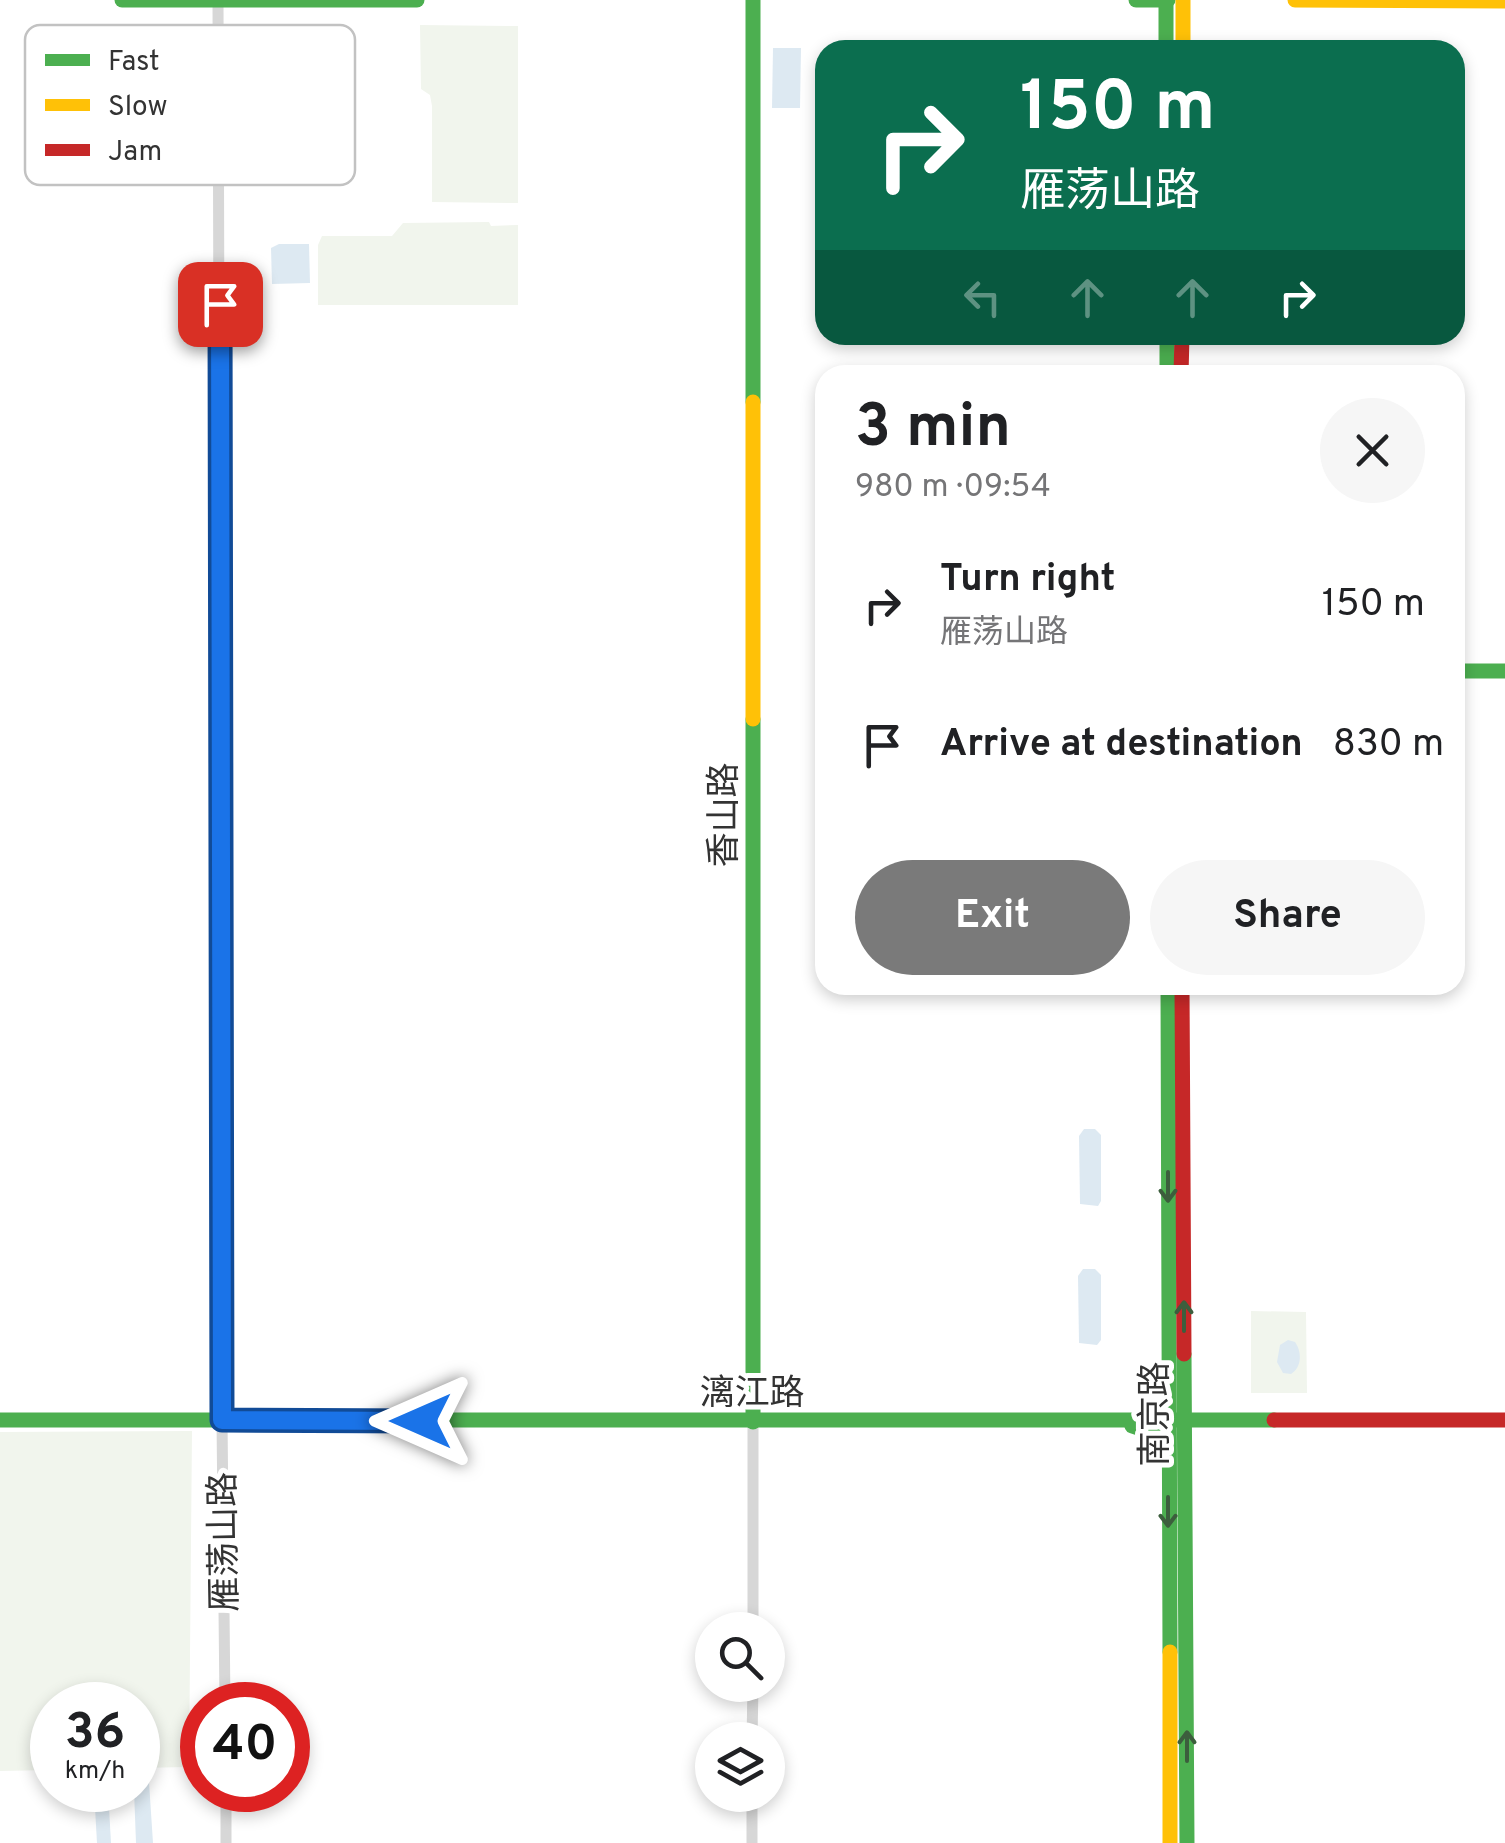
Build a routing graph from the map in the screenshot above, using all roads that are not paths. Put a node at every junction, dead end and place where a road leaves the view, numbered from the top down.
1 (122, 0) edge
2 (218, 0) edge
3 (417, 0) edge
4 (753, 0) edge
5 (1136, 0) edge
6 (1167, 0) edge
7 (1183, 0) edge
8 (1295, 0) edge
9 (1505, 1) edge
10 (218, 25) edge
11 (1166, 40) edge
12 (1183, 40) edge
13 (219, 185) edge
14 (1465, 671) edge
15 (1505, 671) edge
16 (1168, 995) edge
17 (1182, 995) edge
18 (1176, 1419) junction
19 (0, 1420) edge
20 (222, 1420) junction
21 (1079, 1420) junction
22 (1505, 1420) edge
23 (753, 1422) junction
24 (1168, 1473) junction
25 (752, 1612) edge
26 (225, 1682) edge
27 (226, 1812) edge
28 (752, 1812) edge
29 (226, 1843) edge
30 (752, 1843) edge
31 (1170, 1843) edge
32 (1188, 1843) edge

1 - 2 street
2 - 3 street
2 - 10 street, 雁荡山路
4 - 23 street, 香山路
5 - 6 street
6 - 11 street
7 - 12 street
8 - 9 street
13 - 20 street, 雁荡山路
14 - 15 street
16 -> 18 street, 南京路
18 -> 17 street, 南京路
18 - 21 street, 漓江路
18 - 22 street, 漓江路
18 - 24 street, 南京路
32 -> 18 street, 南京路
19 - 20 street, 漓江路
20 - 23 street, 漓江路
20 - 26 street, 雁荡山路
21 - 23 street, 漓江路
21 - 24 street
23 - 25 street, 香山路
24 -> 31 street, 南京路
27 - 29 street
28 - 30 street

